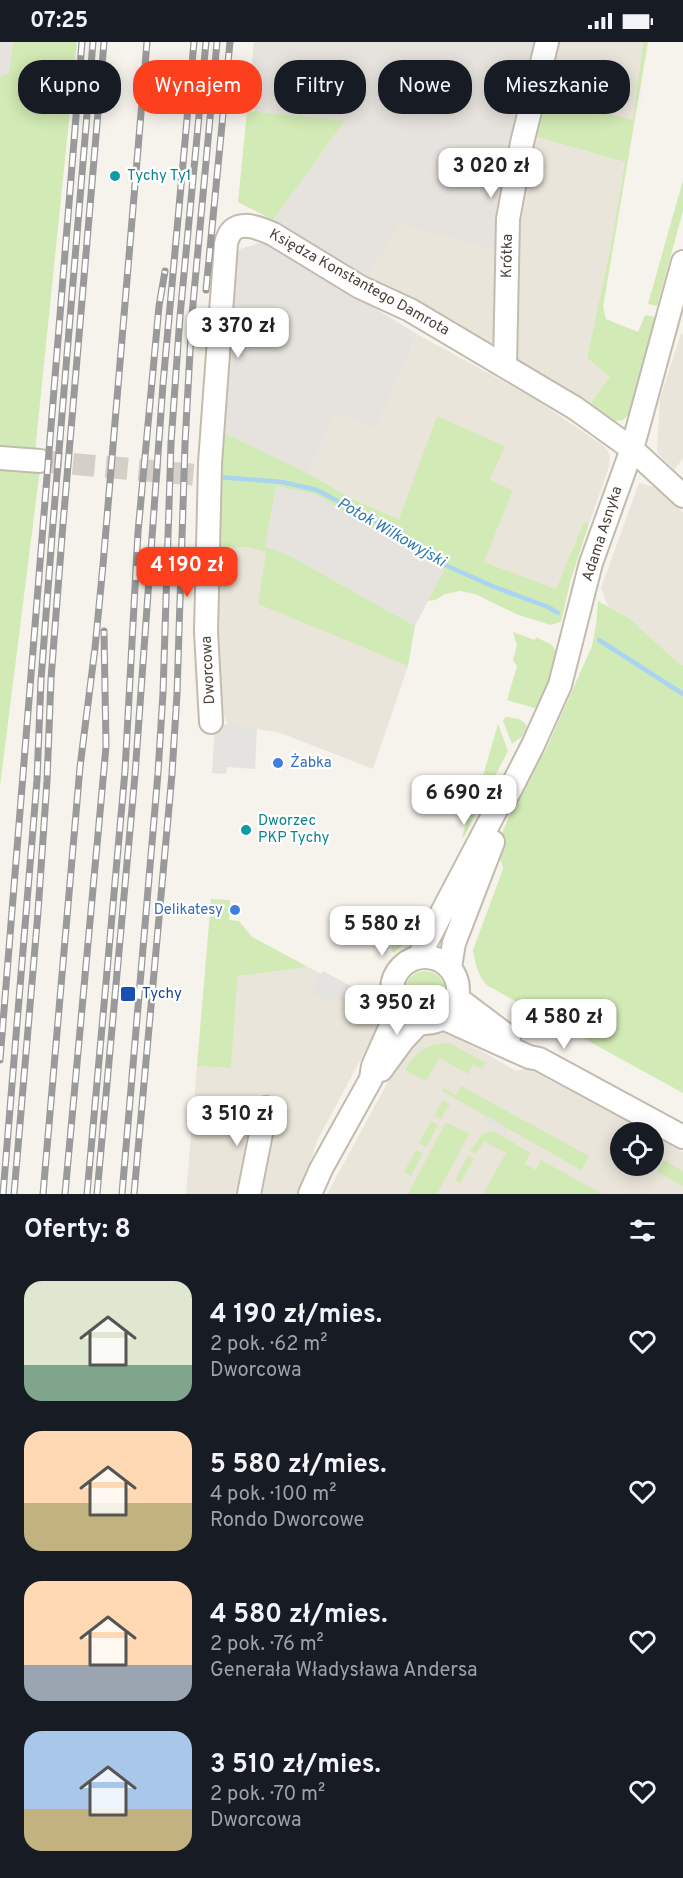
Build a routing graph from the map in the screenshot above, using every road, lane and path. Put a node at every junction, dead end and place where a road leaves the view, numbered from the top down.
1 (547, 42) edge
2 (683, 262) edge
3 (505, 366) junction
4 (632, 449) junction
5 (0, 458) edge
6 (40, 461) tunnel mouth
7 (204, 475) joint
8 (683, 495) edge
9 (211, 722) dead end
10 (506, 798) junction
11 (419, 956) junction
12 (450, 968) junction
13 (457, 998) junction
14 (394, 1001) junction
15 (444, 1018) junction
16 (419, 1023) junction
17 (539, 1059) junction
18 (371, 1079) junction
19 (266, 1108) dead end
20 (683, 1137) edge
21 (249, 1194) edge
22 (310, 1194) edge

1 - 3 street, Krótka
2 - 4 street, Adama Asnyka
3 - 4 street, Księdza Konstantego Damrota
3 - 7 street, Księdza Konstantego Damrota
4 - 8 street, Księdza Konstantego Damrota
4 - 10 street, Adama Asnyka
5 - 6 street
7 - 9 street, Dworcowa
10 - 11 street, Adama Asnyka
10 - 12 street, Adama Asnyka
11 - 12 street
11 - 14 street
12 - 13 street
13 - 15 street
13 - 17 street
14 - 16 street
14 - 18 street
15 - 16 street
15 - 17 street
16 - 18 street
17 - 20 street
18 - 22 street
19 - 21 street

